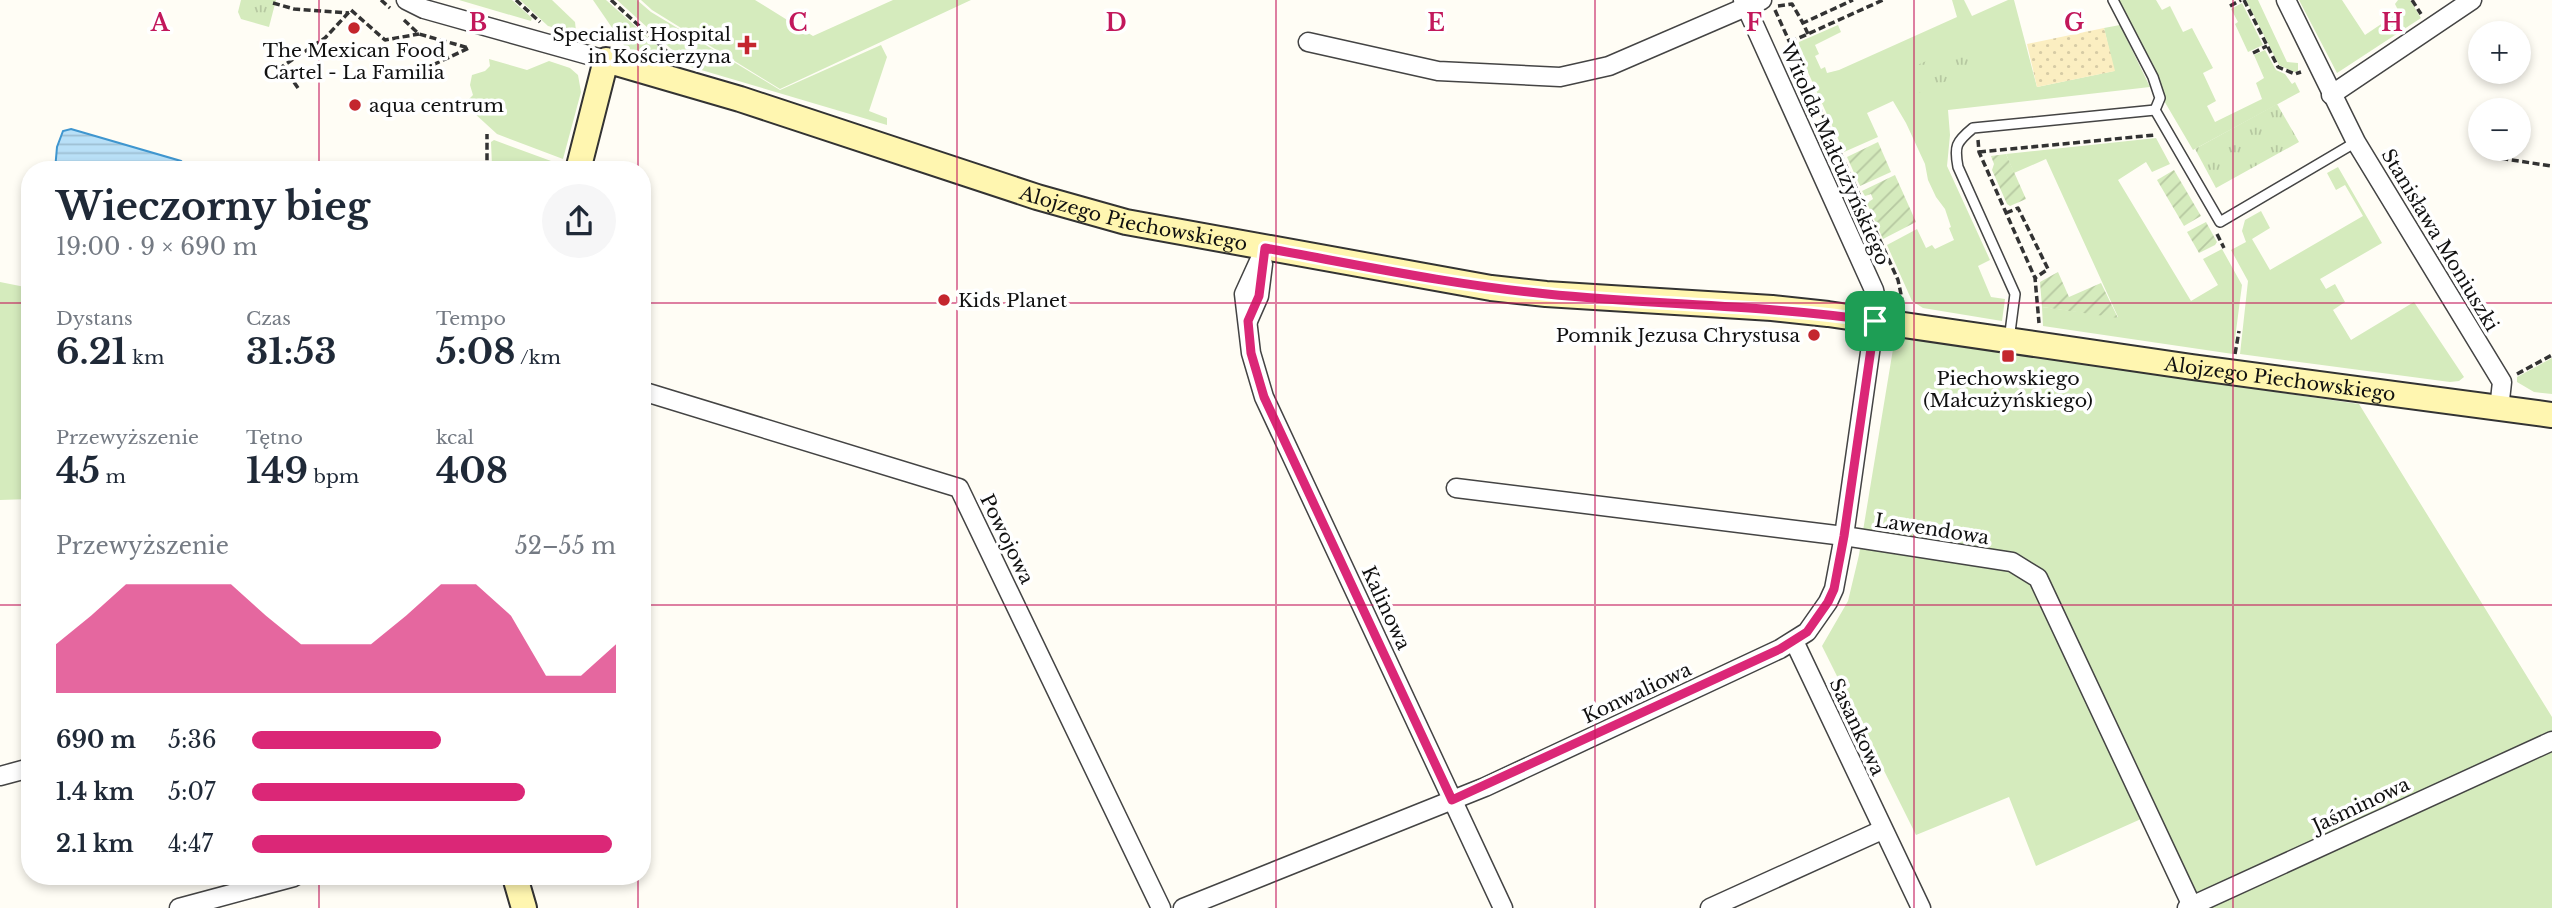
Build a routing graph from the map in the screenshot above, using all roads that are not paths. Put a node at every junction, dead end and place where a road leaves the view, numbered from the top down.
1 (2113, 0) edge
2 (2286, 0) edge
3 (2472, 0) edge
4 (1756, 4) edge
5 (399, 9) edge
6 (1308, 42) dead end
7 (606, 61) junction
8 (2331, 95) junction
9 (2155, 110) junction
10 (2356, 142) junction
11 (580, 161) edge
12 (1265, 248) junction
13 (1875, 321) junction
14 (2009, 342) junction
15 (651, 394) edge
16 (2499, 409) junction
17 (2552, 415) edge
18 (1456, 488) dead end
19 (1844, 536) junction
20 (1794, 641) junction
21 (2552, 741) edge
22 (21, 770) edge
23 (0, 776) edge
24 (1452, 800) junction
25 (1882, 830) junction
26 (266, 885) edge
27 (517, 885) edge
28 (190, 907) edge
29 (2189, 907) edge
30 (524, 908) edge
31 (1161, 908) edge
32 (1183, 908) edge
33 (1503, 908) edge
34 (1710, 908) edge
35 (1921, 908) edge

1 - 9 lane
2 - 8 street, Stanisława Moniuszki
3 - 8 street
4 - 6 street
4 - 13 street, Witolda Małcużyńskiego
5 - 7 street, Alojzego Piechowskiego
7 - 11 street
7 - 12 street, Alojzego Piechowskiego
8 - 10 street, Stanisława Moniuszki
9 - 10 lane
9 - 14 lane
10 - 16 street, Stanisława Moniuszki
12 - 13 street, Alojzego Piechowskiego
12 - 24 street, Kalinowa
13 - 14 street, Alojzego Piechowskiego
13 - 19 street, Konwaliowa
14 - 16 street, Alojzego Piechowskiego
15 - 31 street, Powojowa
16 - 17 street, Alojzego Piechowskiego
18 - 19 street, Lawendowa
19 - 20 street, Konwaliowa
19 - 29 street, Lawendowa
20 - 24 street, Konwaliowa
20 - 25 street, Sasankowa
21 - 29 street, Jaśminowa
22 - 23 street
24 - 32 street, Konwaliowa
24 - 33 street, Kalinowa
25 - 34 street
25 - 35 street, Sasankowa
26 - 28 street
27 - 30 street

